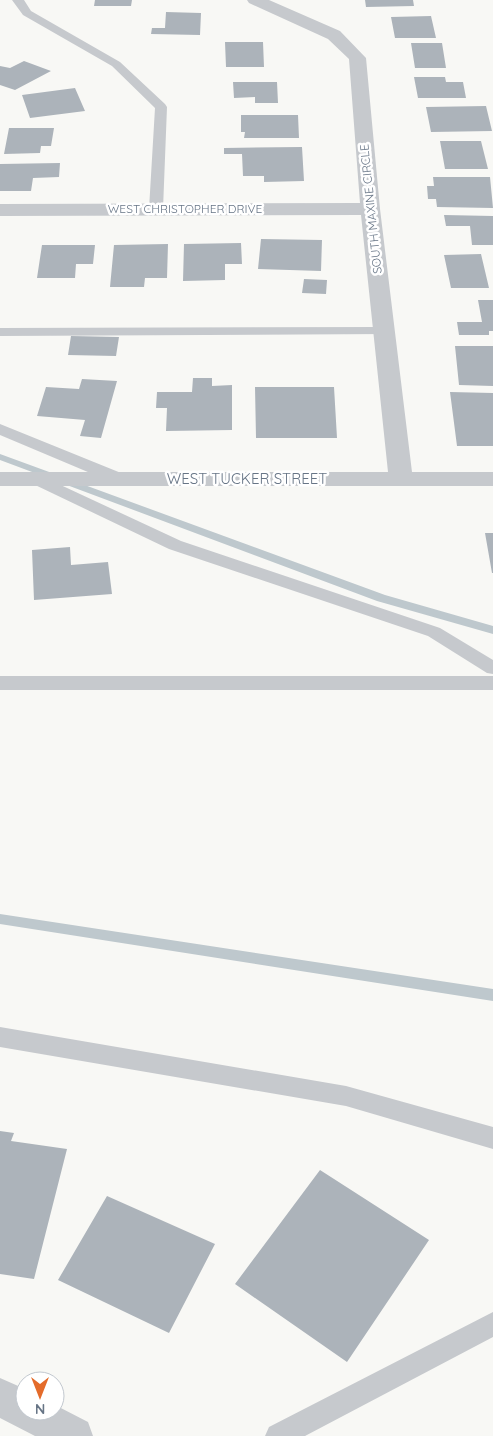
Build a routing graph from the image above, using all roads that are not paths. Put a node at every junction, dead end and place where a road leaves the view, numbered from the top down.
1 (18, 0) edge
2 (255, 0) edge
3 (156, 209) junction
4 (370, 209) junction
5 (0, 210) edge
6 (384, 331) junction
7 (0, 332) edge
8 (0, 429) edge
9 (401, 478) junction
10 (493, 478) edge
11 (0, 479) edge
12 (37, 479) junction
13 (120, 479) junction
14 (493, 668) edge
15 (0, 683) edge
16 (493, 683) edge
17 (0, 1037) edge
18 (493, 1138) edge
19 (493, 1324) edge
20 (0, 1397) edge
21 (15, 1404) edge
22 (46, 1421) edge
23 (74, 1436) edge
24 (278, 1436) edge

1 - 3 lane
2 - 4 street, SOUTH MAXINE CIRCLE
3 - 4 street, WEST CHRISTOPHER DRIVE
3 - 5 street, WEST CHRISTOPHER DRIVE
4 - 6 street, SOUTH MAXINE CIRCLE
6 - 7 lane
6 - 9 street, SOUTH MAXINE CIRCLE
8 - 13 lane
9 - 10 street, WEST TUCKER STREET
9 - 13 street, WEST TUCKER STREET
11 - 12 street, WEST TUCKER STREET
12 - 13 street, WEST TUCKER STREET
12 - 14 lane
15 - 16 lane
17 - 18 lane
19 - 24 lane
20 - 21 street
22 - 23 street

